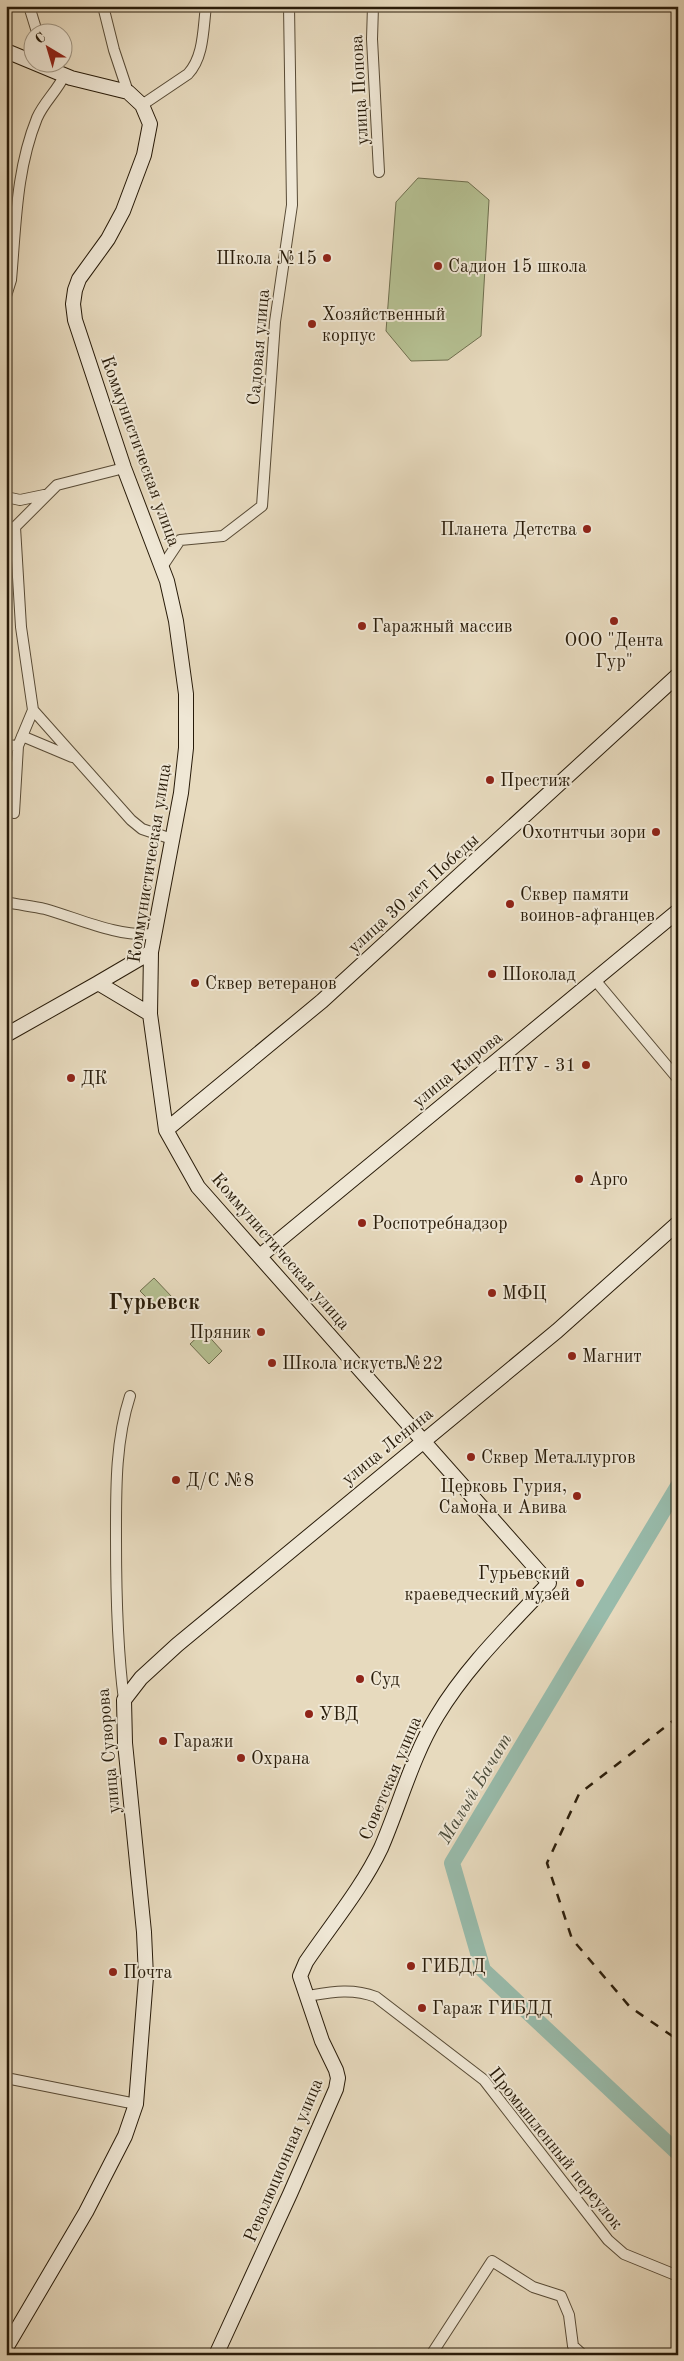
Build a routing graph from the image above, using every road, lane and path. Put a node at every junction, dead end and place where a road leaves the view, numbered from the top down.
1 (28, 6) edge
2 (103, 6) edge
3 (206, 6) edge
4 (289, 6) edge
5 (373, 6) edge
6 (34, 22) edge
7 (6, 51) edge
8 (22, 57) edge
9 (58, 72) edge
10 (63, 72) edge
11 (128, 92) junction
12 (142, 105) junction
13 (380, 172) dead end
14 (6, 296) edge
15 (124, 468) junction
16 (47, 494) junction
17 (6, 497) edge
18 (10, 527) edge
19 (162, 567) junction
20 (678, 675) edge
21 (33, 710) junction
22 (22, 736) junction
23 (6, 744) edge
24 (18, 746) junction
25 (76, 759) junction
26 (14, 813) dead end
27 (172, 839) junction
28 (6, 902) edge
29 (678, 911) edge
30 (154, 934) junction
31 (150, 952) junction
32 (596, 980) junction
33 (98, 983) junction
34 (150, 1014) junction
35 (6, 1035) edge
36 (678, 1079) edge
37 (166, 1130) junction
38 (678, 1223) edge
39 (260, 1256) junction
40 (130, 1396) dead end
41 (424, 1440) junction
42 (549, 1583) joint
43 (124, 1700) junction
44 (300, 1976) joint
45 (307, 1996) junction
46 (6, 2078) edge
47 (136, 2104) junction
48 (678, 2276) edge
49 (6, 2348) edge
50 (571, 2350) edge
51 (216, 2355) edge
52 (432, 2355) edge
53 (582, 2355) edge

1 - 6 street
2 - 11 street
3 - 12 street
4 - 19 street, Садовая улица
5 - 13 street, улица Попова
7 - 8 street
9 - 14 street
10 - 11 street
11 - 12 street
12 - 15 street, Коммунистическая улица
15 - 16 street
15 - 19 street, Коммунистическая улица
16 - 17 street
16 - 18 street
18 - 21 street
19 - 27 street, Коммунистическая улица
20 - 37 street, улица 30 лет Победы
21 - 22 street
21 - 25 street
22 - 24 street
22 - 25 street
23 - 24 street
24 - 26 street
25 - 27 street
27 - 30 street, Коммунистическая улица
28 - 30 street
29 - 32 street, улица Кирова
30 - 31 street, Коммунистическая улица
31 - 33 street
31 - 34 street, Коммунистическая улица
32 - 36 street
32 - 39 street, улица Кирова
33 - 34 street
33 - 35 street
34 - 37 street, Коммунистическая улица
37 - 39 street, Коммунистическая улица
38 - 41 street, улица Ленина
39 - 41 street, Коммунистическая улица
40 - 43 street, улица Суворова
41 - 42 street, Коммунистическая улица
41 - 43 street, улица Ленина
42 - 44 street, Советская улица
43 - 47 street, улица Суворова
44 - 45 street, Революционная улица
45 - 48 street, Промышленный переулок
45 - 51 street, Революционная улица
46 - 47 street
47 - 49 street, улица Суворова
50 - 52 street
50 - 53 street

